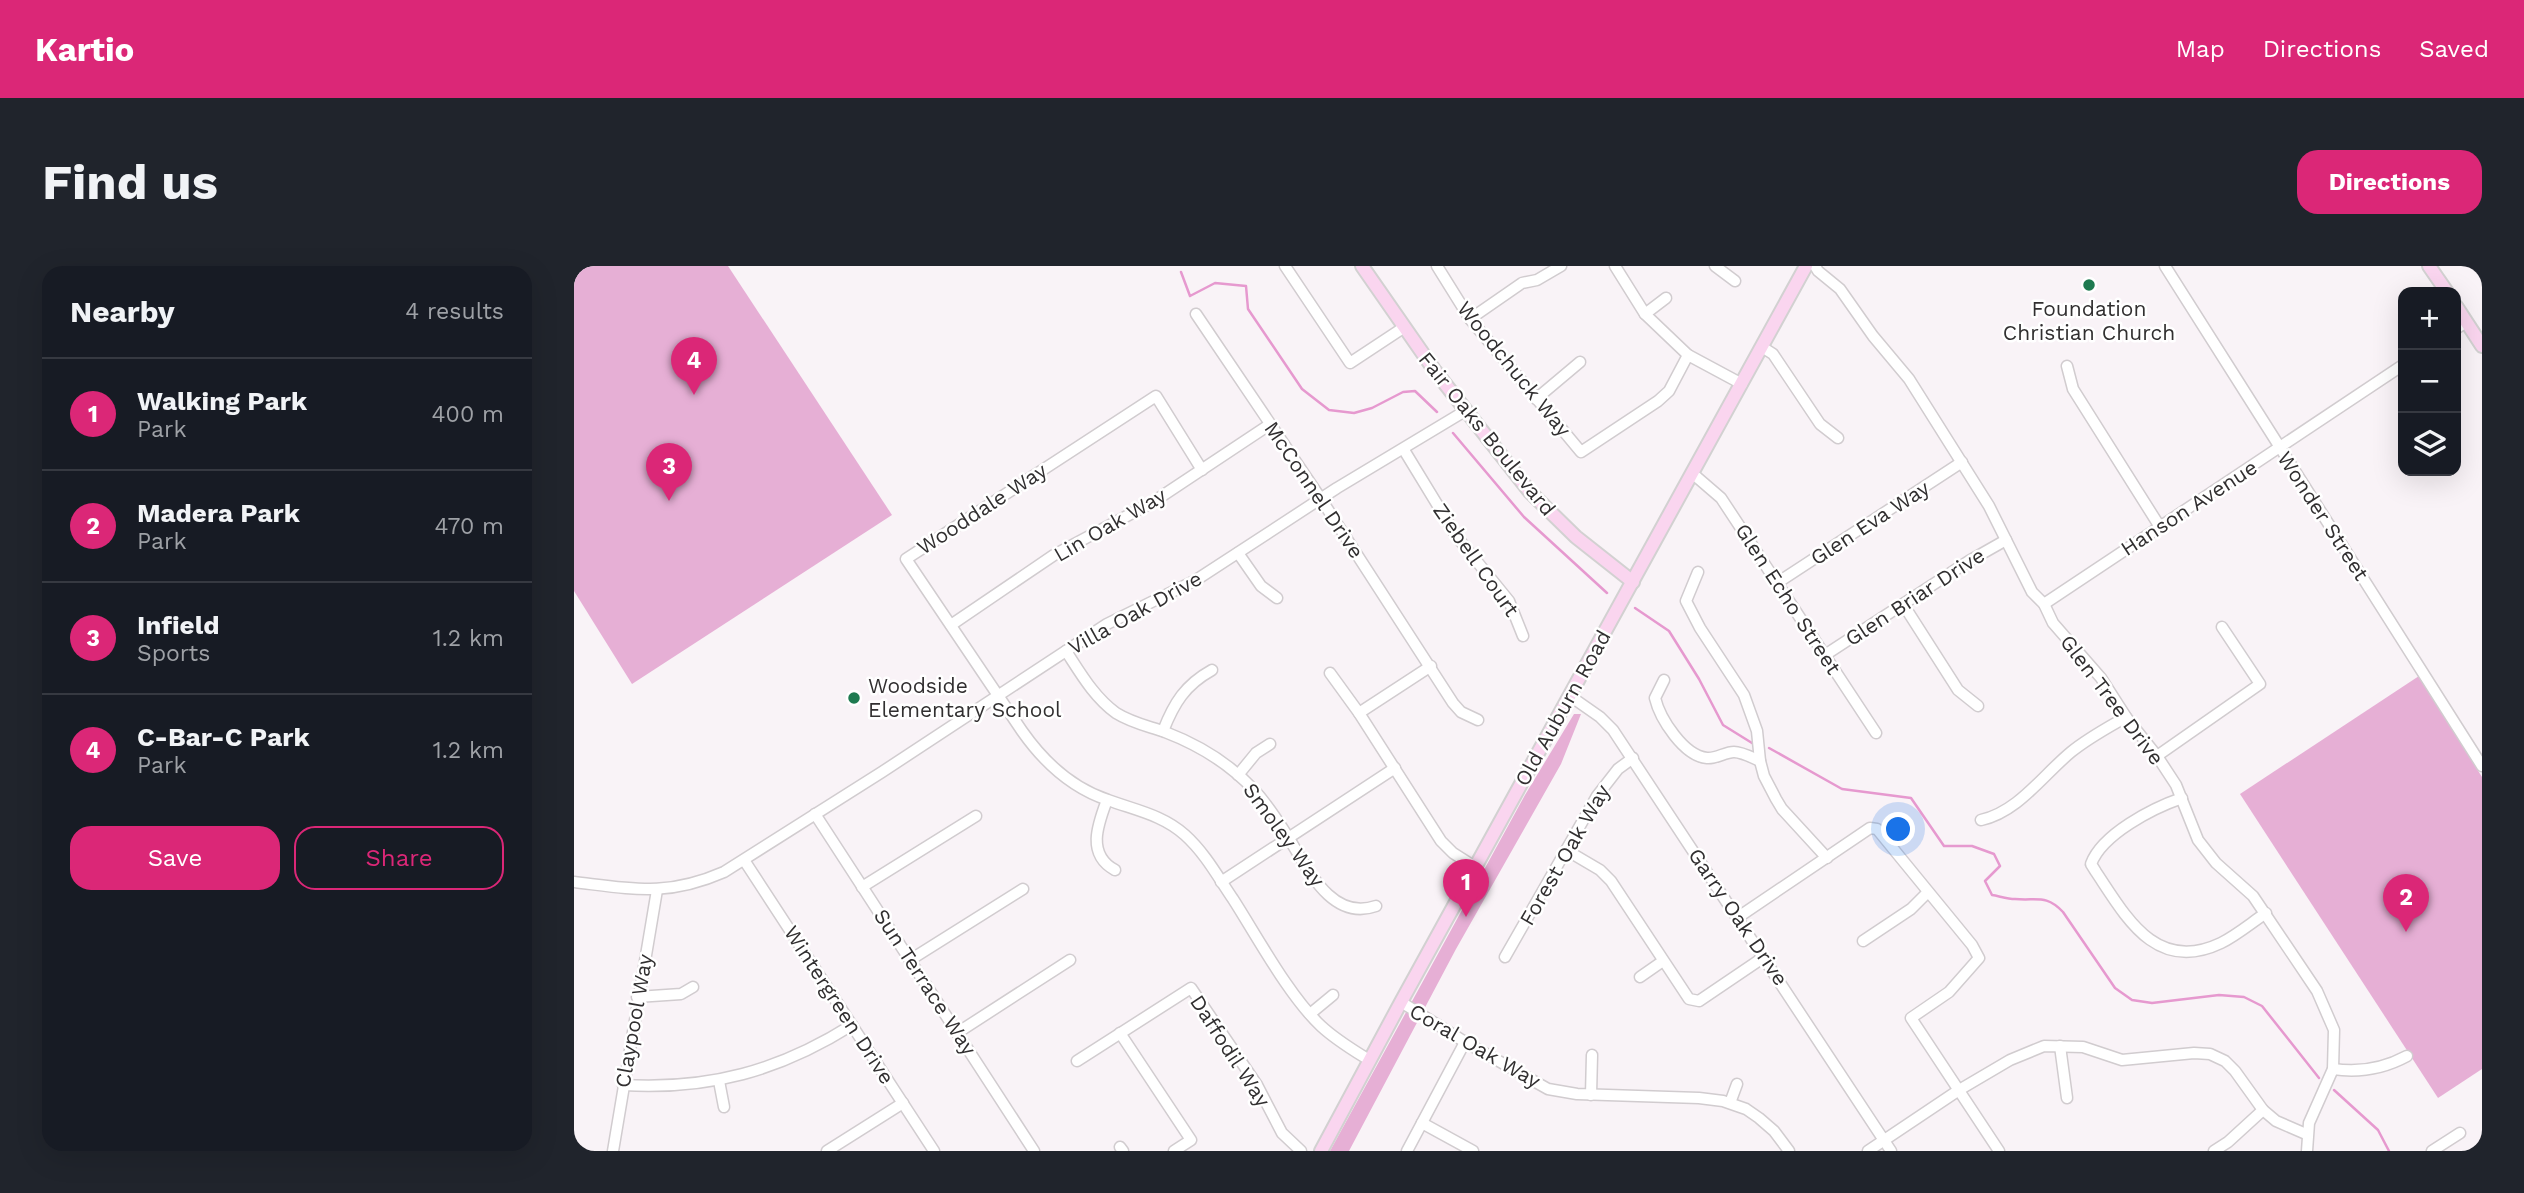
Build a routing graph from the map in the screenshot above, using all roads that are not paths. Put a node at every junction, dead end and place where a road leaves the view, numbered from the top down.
1 (1285, 266) edge
2 (1362, 266) edge
3 (1437, 266) edge
4 (1561, 266) edge
5 (1615, 266) edge
6 (1715, 266) edge
7 (1806, 266) edge
8 (1815, 266) edge
9 (2165, 266) edge
10 (2429, 266) edge
11 (1735, 281) dead end
12 (2444, 287) edge
13 (1666, 298) dead end
14 (1196, 314) dead end
15 (1645, 314) junction
16 (1470, 319) junction
17 (2461, 326) edge
18 (1403, 328) junction
19 (1762, 346) junction
20 (2482, 346) edge
21 (1688, 355) junction
22 (1580, 362) dead end
23 (2067, 366) dead end
24 (2398, 369) edge
25 (1742, 384) junction
26 (1536, 399) junction
27 (1465, 411) junction
28 (1269, 425) junction
29 (1838, 439) dead end
30 (2280, 449) junction
31 (1404, 450) junction
32 (1962, 463) junction
33 (1202, 470) junction
34 (1692, 473) junction
35 (1321, 499) junction
36 (2160, 527) junction
37 (2006, 540) junction
38 (1238, 553) junction
39 (1698, 572) dead end
40 (1633, 582) junction
41 (1777, 583) junction
42 (1277, 598) dead end
43 (1903, 604) junction
44 (2044, 604) junction
45 (951, 625) junction
46 (2222, 627) dead end
47 (1523, 636) dead end
48 (1066, 651) junction
49 (1825, 655) junction
50 (1431, 666) junction
51 (1212, 670) dead end
52 (1330, 673) dead end
53 (1664, 680) dead end
54 (998, 695) junction
55 (1570, 696) junction
56 (1978, 706) dead end
57 (1359, 713) junction
58 (2126, 717) junction
59 (1478, 720) dead end
60 (1163, 731) junction
61 (1876, 733) dead end
62 (1270, 744) dead end
63 (2157, 756) junction
64 (1633, 758) junction
65 (1760, 761) junction
66 (2482, 766) edge
67 (1395, 768) junction
68 (1238, 775) junction
69 (2182, 798) junction
70 (1107, 800) junction
71 (815, 814) junction
72 (976, 816) dead end
73 (1981, 820) dead end
74 (1289, 837) junction
75 (1566, 850) junction
76 (1826, 858) junction
77 (744, 860) junction
78 (1475, 867) junction
79 (1115, 870) dead end
80 (574, 881) edge
81 (1221, 882) junction
82 (862, 887) junction
83 (1023, 888) dead end
84 (657, 890) junction
85 (1928, 892) junction
86 (1376, 906) dead end
87 (2266, 913) junction
88 (1738, 918) junction
89 (1863, 941) dead end
90 (1506, 957) dead end
91 (1764, 957) junction
92 (910, 960) junction
93 (1070, 960) dead end
94 (1663, 961) junction
95 (1640, 976) dead end
96 (693, 986) dead end
97 (1333, 995) dead end
98 (637, 997) junction
99 (1401, 1002) junction
100 (1310, 1014) junction
101 (852, 1025) junction
102 (957, 1032) junction
103 (1120, 1033) junction
104 (1465, 1042) junction
105 (2060, 1046) junction
106 (1592, 1055) dead end
107 (2407, 1056) dead end
108 (1369, 1060) junction
109 (1077, 1061) dead end
110 (2333, 1069) junction
111 (719, 1081) junction
112 (1737, 1084) dead end
113 (623, 1085) junction
114 (1959, 1090) junction
115 (1591, 1095) junction
116 (2067, 1098) dead end
117 (903, 1103) junction
118 (1730, 1103) junction
119 (724, 1107) dead end
120 (2263, 1110) junction
121 (1422, 1123) junction
122 (2306, 1133) junction
123 (2460, 1133) dead end
124 (1884, 1140) junction
125 (612, 1151) edge
126 (827, 1151) edge
127 (934, 1151) edge
128 (1034, 1151) edge
129 (1174, 1151) edge
130 (1301, 1151) edge
131 (1321, 1151) edge
132 (1407, 1151) edge
133 (1473, 1151) edge
134 (1789, 1151) edge
135 (1868, 1151) edge
136 (1891, 1151) edge
137 (1999, 1151) edge
138 (2214, 1151) edge
139 (2307, 1151) edge
140 (2432, 1151) edge

1 - 18 street
2 - 18 main road, Fair Oaks Boulevard
3 - 16 street, Woodchuck Way
4 - 16 street
5 - 15 street
6 - 11 street
7 - 19 main road, Old Auburn Road
8 - 32 street, Glen Tree Drive
9 - 30 street, Wonder Street
10 - 12 main road
13 - 15 street
14 - 28 street, McConnel Drive
15 - 21 street
16 - 26 street, Woodchuck Way
17 - 20 main road
18 - 27 main road, Fair Oaks Boulevard
19 - 25 main road, Old Auburn Road
19 - 29 street
21 - 25 street
21 - 26 street, Woodchuck Way
22 - 26 street
23 - 36 street
24 - 30 street, Hanson Avenue
25 - 34 main road, Old Auburn Road
27 - 31 street, Villa Oak Drive
27 - 40 main road, Fair Oaks Boulevard
28 - 33 street, Lin Oak Way
28 - 35 street, McConnel Drive
30 - 36 street, Hanson Avenue
30 - 66 street, Wonder Street
31 - 35 street, Villa Oak Drive
31 - 47 street, Ziebell Court
32 - 37 street, Glen Tree Drive
32 - 41 street, Glen Eva Way
33 - 45 street, Lin Oak Way
33 - 45 street, Wooddale Way
34 - 40 main road, Old Auburn Road
34 - 41 street, Glen Echo Street
35 - 38 street, Villa Oak Drive
35 - 50 street, McConnel Drive
36 - 44 street, Hanson Avenue
37 - 43 street, Glen Briar Drive
37 - 44 street, Glen Tree Drive
38 - 42 street
38 - 48 street, Villa Oak Drive
39 - 65 street
40 - 55 main road, Old Auburn Road
41 - 49 street, Glen Echo Street
43 - 49 street, Glen Briar Drive
43 - 56 street
44 - 58 street, Glen Tree Drive
45 - 54 street, Wooddale Way
46 - 63 street
48 - 54 street, Villa Oak Drive
48 - 60 street, Smoley Way
49 - 61 street, Glen Echo Street
50 - 57 street
50 - 59 street, McConnel Drive
51 - 60 street
52 - 57 street
53 - 65 street
54 - 70 street, Wooddale Way
54 - 71 street, Villa Oak Drive
55 - 64 street, Garry Oak Drive
55 - 78 main road, Old Auburn Road
57 - 67 street
58 - 63 street, Glen Tree Drive
58 - 73 street
60 - 68 street, Smoley Way
62 - 68 street
63 - 69 street, Glen Tree Drive
64 - 75 street, Forest Oak Way
64 - 88 street, Garry Oak Drive
65 - 76 street
67 - 74 street
67 - 78 street
68 - 74 street, Smoley Way
69 - 87 street, Glen Tree Drive
69 - 87 street
70 - 79 street
70 - 81 street, Wooddale Way
71 - 77 street, Villa Oak Drive
71 - 82 street, Sun Terrace Way
72 - 82 street
74 - 81 street
74 - 86 street, Smoley Way
75 - 90 street, Forest Oak Way
75 - 94 street
76 - 85 street
76 - 88 street
77 - 84 street, Villa Oak Drive
77 - 101 street, Wintergreen Drive
78 - 99 main road, Old Auburn Road
80 - 84 street, Villa Oak Drive
81 - 100 street, Wooddale Way
82 - 92 street, Sun Terrace Way
83 - 92 street
84 - 98 street, Claypool Way
85 - 89 street
85 - 114 street
87 - 110 street, Glen Tree Drive
88 - 91 street, Garry Oak Drive
91 - 94 street
91 - 124 street, Garry Oak Drive
92 - 102 street, Sun Terrace Way
93 - 102 street
94 - 95 street
96 - 98 street
97 - 100 street
98 - 113 street, Claypool Way
99 - 104 street, Coral Oak Way
99 - 108 main road, Old Auburn Road
100 - 108 street, Wooddale Way
101 - 111 street
101 - 117 street, Wintergreen Drive
102 - 128 street, Sun Terrace Way
103 - 109 street, Daffodil Way
103 - 129 street
103 - 130 street, Daffodil Way
104 - 115 street, Coral Oak Way
104 - 121 street
105 - 114 street
105 - 116 street
105 - 120 street
106 - 115 street
107 - 110 street
108 - 131 main road, Old Auburn Road
110 - 122 street, Glen Tree Drive
111 - 113 street
111 - 119 street
112 - 118 street
113 - 125 street, Claypool Way
114 - 124 street
114 - 137 street
115 - 118 street, Coral Oak Way
117 - 126 street
117 - 127 street, Wintergreen Drive
118 - 134 street, Coral Oak Way
120 - 122 street
120 - 138 street
121 - 132 street
121 - 133 street
122 - 139 street, Glen Tree Drive
123 - 140 street
124 - 135 street
124 - 136 street, Garry Oak Drive

